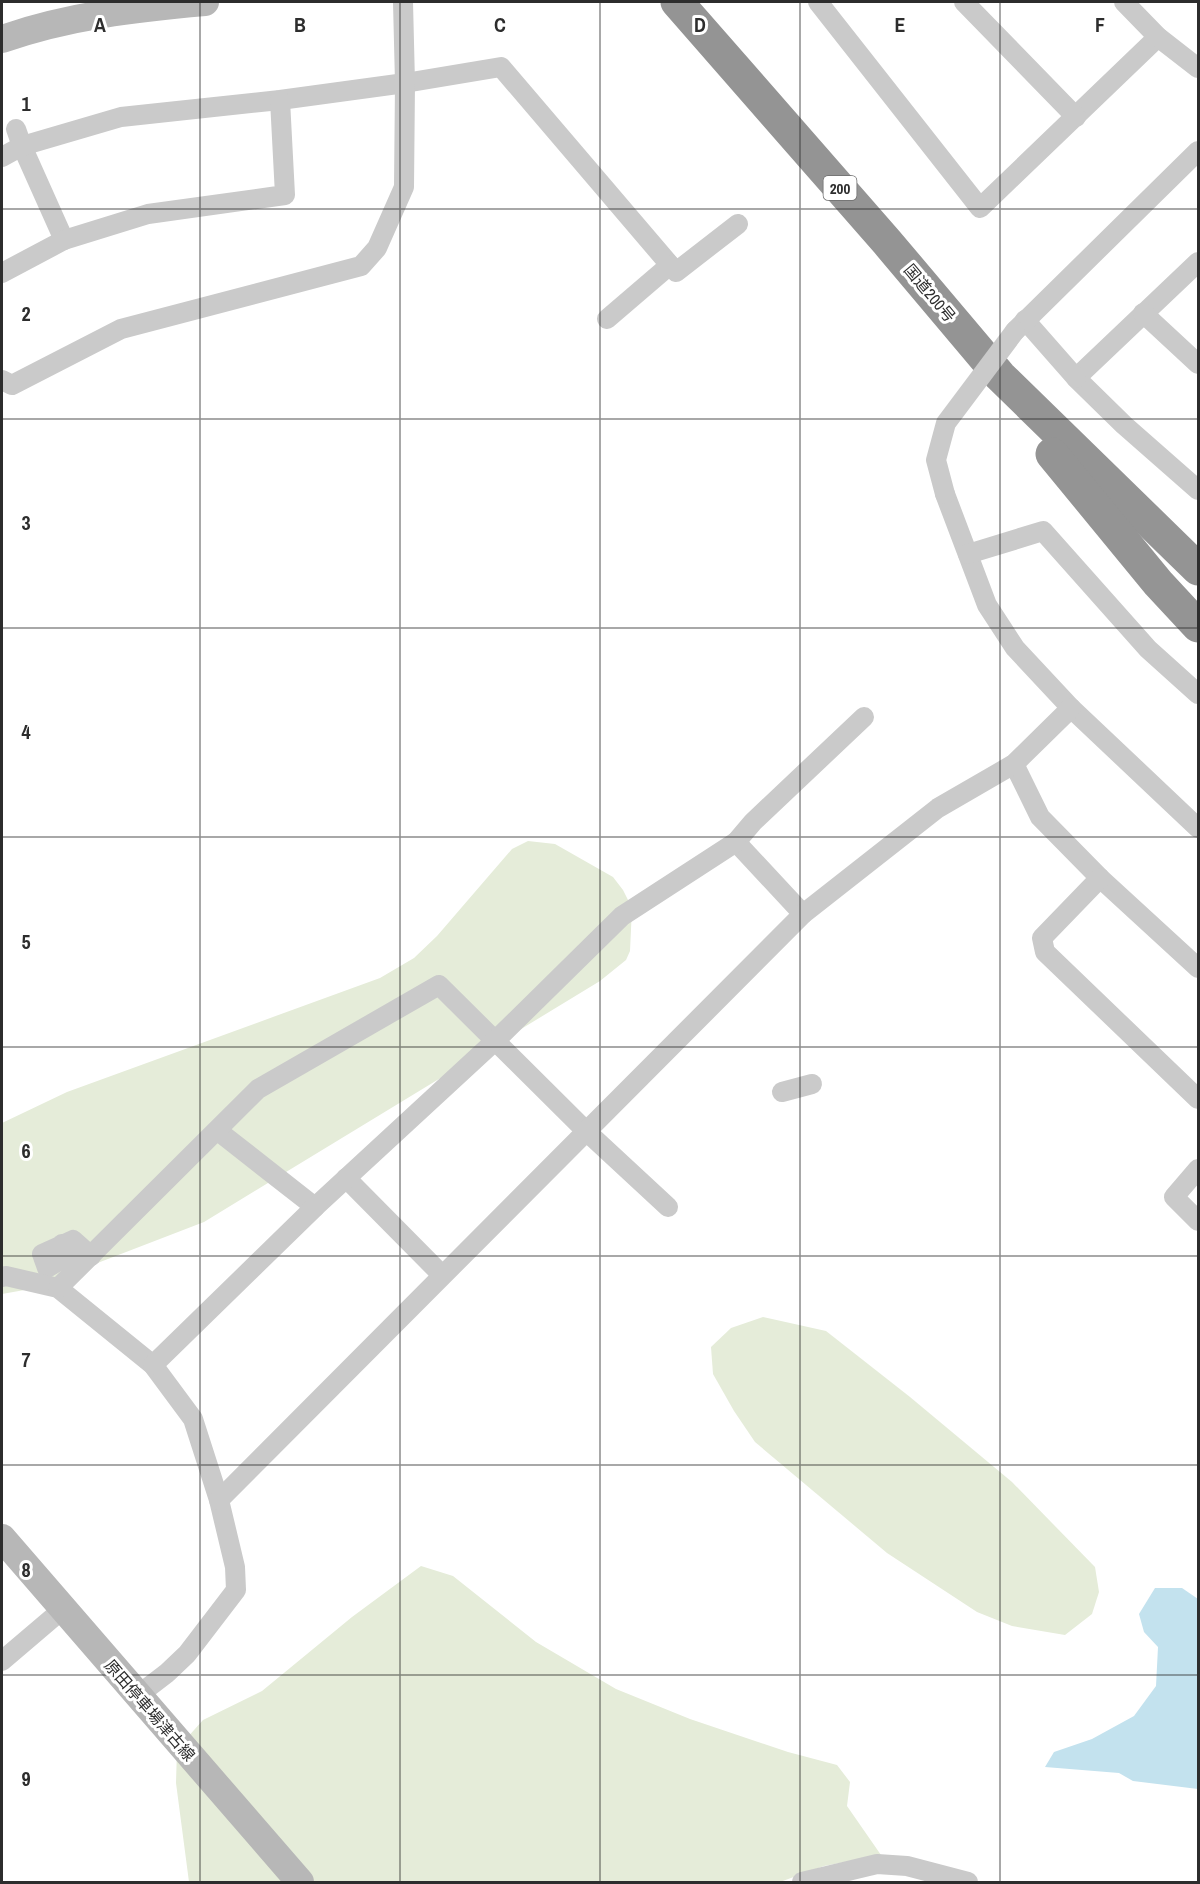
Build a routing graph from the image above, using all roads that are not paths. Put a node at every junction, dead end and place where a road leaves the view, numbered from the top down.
1 (205, 2) edge
2 (403, 2) edge
3 (677, 2) edge
4 (818, 2) edge
5 (964, 2) edge
6 (1124, 2) edge
7 (136, 5) edge
8 (1158, 37) junction
9 (2, 39) edge
10 (1198, 68) edge
11 (405, 83) junction
12 (280, 100) junction
13 (1076, 117) junction
14 (19, 137) junction
15 (1198, 151) edge
16 (2, 157) edge
17 (738, 224) dead end
18 (64, 240) junction
19 (1198, 262) edge
20 (670, 265) junction
21 (2, 273) edge
22 (1143, 313) junction
23 (607, 319) dead end
24 (1020, 326) junction
25 (1198, 364) edge
26 (1000, 376) junction
27 (1076, 378) junction
28 (2, 380) edge
29 (1104, 479) junction
30 (1198, 490) edge
31 (968, 555) junction
32 (1198, 557) edge
33 (1198, 569) edge
34 (1198, 626) edge
35 (1198, 694) edge
36 (1071, 708) junction
37 (864, 717) dead end
38 (1014, 764) junction
39 (1198, 828) edge
40 (736, 842) junction
41 (1100, 878) junction
42 (803, 914) junction
43 (1198, 968) edge
44 (496, 1040) junction
45 (812, 1084) dead end
46 (782, 1092) dead end
47 (1198, 1099) edge
48 (218, 1131) junction
49 (586, 1131) junction
50 (1198, 1169) edge
51 (346, 1178) junction
52 (315, 1207) junction
53 (668, 1207) dead end
54 (1198, 1221) edge
55 (62, 1244) dead end
56 (91, 1256) junction
57 (442, 1275) junction
58 (2, 1276) edge
59 (58, 1288) junction
60 (153, 1365) junction
61 (219, 1500) junction
62 (2, 1538) edge
63 (63, 1609) junction
64 (2, 1661) edge
65 (136, 1696) junction
66 (300, 1882) edge
67 (802, 1882) edge
68 (968, 1882) edge

1 - 7 main road
2 - 11 street
3 - 26 highway, 国道200号 / 200
4 - 13 street
5 - 13 street
6 - 8 street
7 - 9 main road
8 - 10 street
8 - 13 street
11 - 12 street
11 - 20 street
11 - 28 street
12 - 14 street
12 - 18 street
14 - 16 street
14 - 18 street
15 - 24 street
17 - 20 street
18 - 21 street
19 - 22 street
20 - 23 street
22 - 25 street
22 - 27 street
24 - 27 street
24 - 31 street, bridge
26 - 29 highway, 国道200号 / 200
26 - 34 highway
27 - 30 street
29 - 32 highway
29 - 33 highway, 国道200号 / 200
31 - 35 street
31 - 36 street
36 - 38 street
36 - 39 street
37 - 40 street
38 - 41 street
38 - 42 street
40 - 42 street
40 - 44 street
41 - 43 street
41 - 47 street
42 - 49 street
44 - 48 street
44 - 49 street
44 - 51 street
45 - 46 street
48 - 52 street
48 - 56 street
49 - 53 street
49 - 57 street
50 - 54 street
51 - 52 street
51 - 57 street
52 - 60 street
55 - 56 street
56 - 59 street
57 - 61 street
58 - 59 street
59 - 60 street
60 - 61 street
61 - 65 street
62 - 63 main road, 原田停車場津古線
63 - 64 street
63 - 65 main road, 原田停車場津古線
65 - 66 main road, 原田停車場津古線
67 - 68 street

